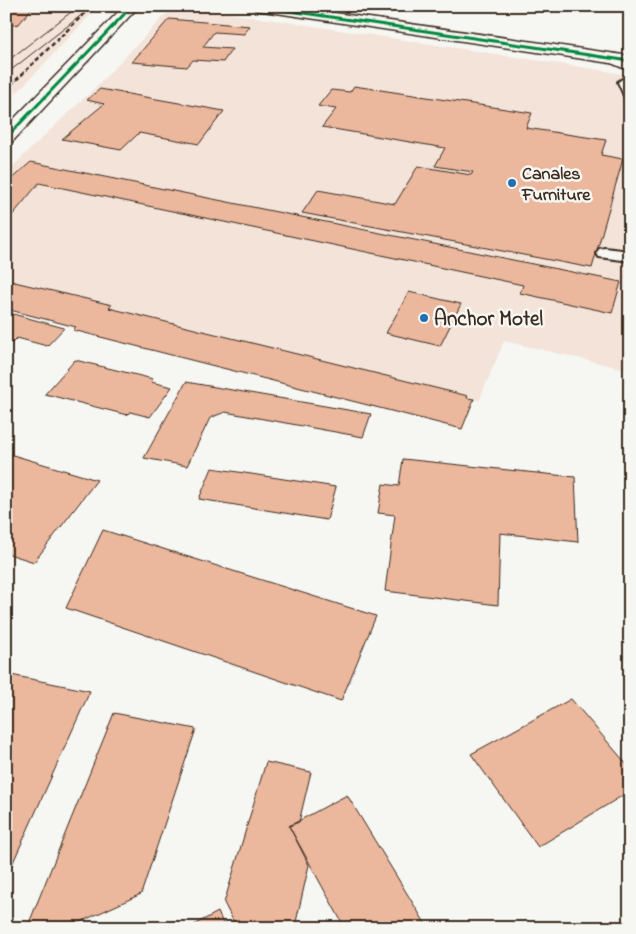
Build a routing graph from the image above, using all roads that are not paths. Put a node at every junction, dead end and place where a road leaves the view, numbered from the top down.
1 (132, 6) edge
2 (256, 6) edge
3 (626, 61) edge
4 (624, 82) dead end
5 (630, 95) edge
6 (6, 138) edge
7 (605, 253) dead end
8 (630, 256) edge

1 - 6 street
2 - 3 street
4 - 5 lane
7 - 8 lane

